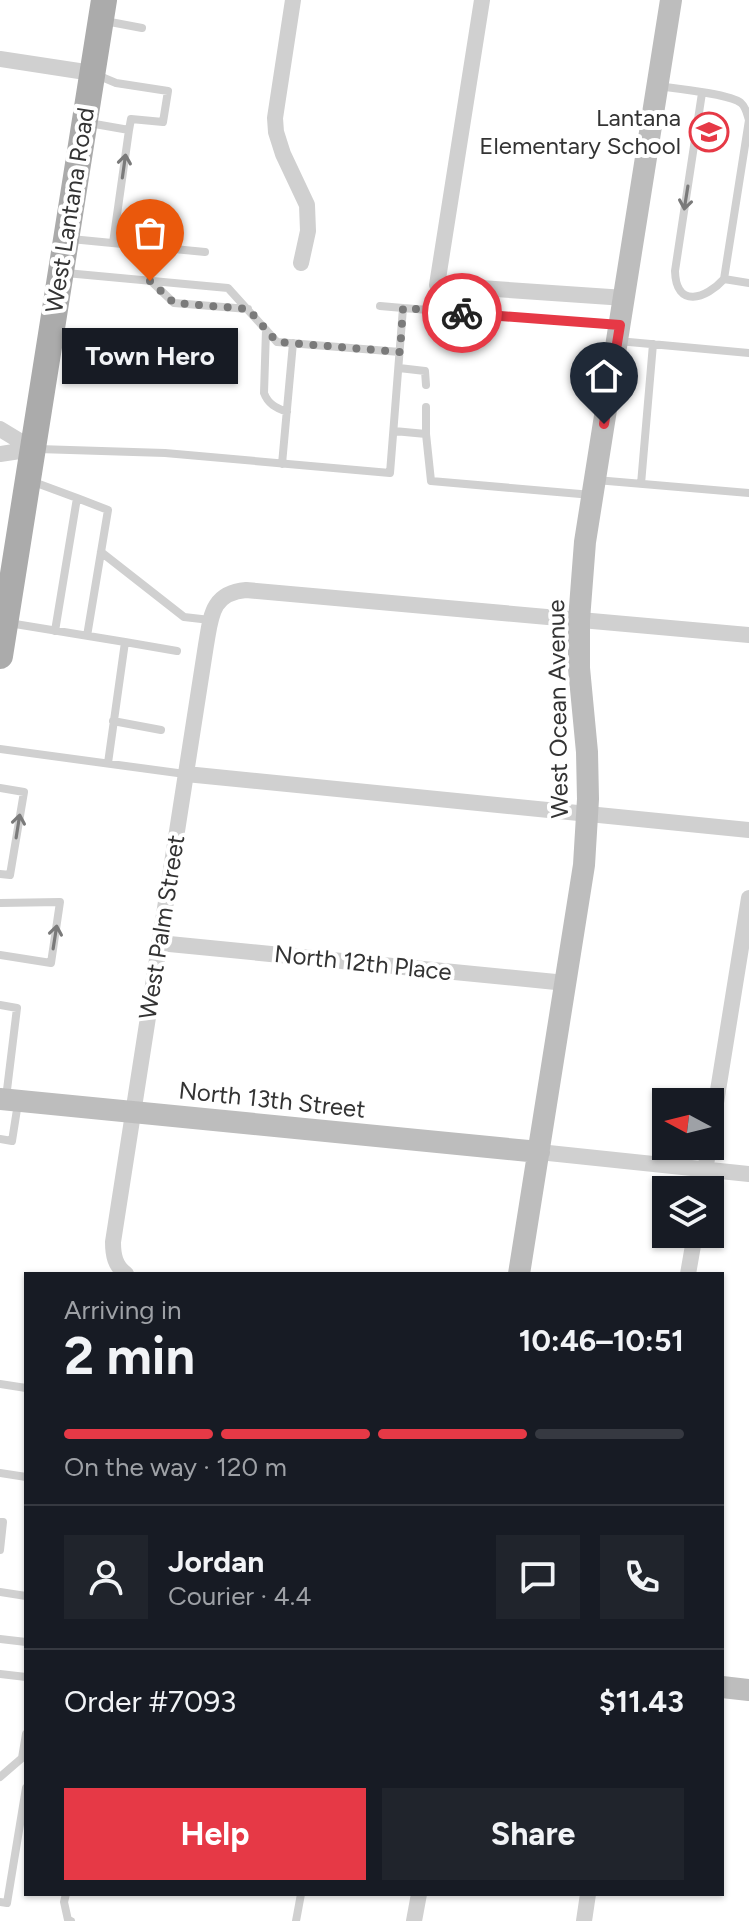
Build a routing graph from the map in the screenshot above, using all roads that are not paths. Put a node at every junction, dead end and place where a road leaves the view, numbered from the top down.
1 (293, 0) edge
2 (482, 0) edge
3 (671, 0) edge
4 (102, 10) edge
5 (142, 28) dead end
6 (0, 59) edge
7 (92, 73) junction
8 (658, 86) junction
9 (702, 93) junction
10 (749, 120) edge
11 (84, 122) junction
12 (129, 130) junction
13 (66, 239) junction
14 (113, 243) junction
15 (205, 252) dead end
16 (301, 263) dead end
17 (60, 272) junction
18 (724, 279) junction
19 (150, 281) junction
20 (749, 283) edge
21 (625, 298) junction
22 (380, 306) dead end
23 (403, 308) junction
24 (248, 309) junction
25 (266, 330) junction
26 (619, 333) junction
27 (293, 343) junction
28 (653, 344) junction
29 (400, 352) junction
30 (749, 353) edge
31 (399, 368) junction
32 (426, 385) dead end
33 (426, 407) dead end
34 (287, 412) junction
35 (0, 429) edge
36 (394, 431) junction
37 (426, 434) junction
38 (33, 449) junction
39 (0, 454) edge
40 (282, 464) junction
41 (28, 479) junction
42 (641, 484) junction
43 (594, 488) junction
44 (749, 493) edge
45 (77, 498) junction
46 (101, 552) junction
47 (211, 620) junction
48 (579, 620) junction
49 (3, 625) edge
50 (55, 631) junction
51 (749, 635) edge
52 (87, 636) junction
53 (125, 642) junction
54 (177, 651) dead end
55 (0, 656) edge
56 (113, 721) junction
57 (161, 730) dead end
58 (0, 749) edge
59 (108, 763) junction
60 (186, 774) junction
61 (0, 788) edge
62 (588, 814) junction
63 (749, 830) edge
64 (0, 874) edge
65 (749, 898) edge
66 (0, 903) edge
67 (159, 943) junction
68 (0, 955) edge
69 (566, 983) junction
70 (0, 1005) edge
71 (719, 1088) edge
72 (8, 1100) edge
73 (133, 1112) junction
74 (0, 1139) edge
75 (539, 1152) junction
76 (707, 1160) edge
77 (705, 1169) junction
78 (749, 1174) edge
79 (704, 1176) edge
80 (693, 1248) edge
81 (121, 1269) edge
82 (519, 1272) edge
83 (688, 1272) edge
84 (0, 1384) edge
85 (24, 1388) edge
86 (0, 1473) edge
87 (24, 1477) edge
88 (2, 1522) edge
89 (0, 1550) edge
90 (0, 1592) edge
91 (24, 1596) edge
92 (0, 1639) edge
93 (24, 1642) edge
94 (0, 1674) edge
95 (24, 1677) edge
96 (724, 1687) edge
97 (749, 1690) edge
98 (24, 1746) edge
99 (0, 1777) edge
100 (24, 1800) edge
101 (66, 1896) edge
102 (301, 1896) edge
103 (419, 1896) edge
104 (588, 1896) edge
105 (0, 1902) edge
106 (71, 1921) edge
107 (296, 1921) edge
108 (414, 1921) edge
109 (584, 1921) edge

1 - 16 street
2 - 21 street
3 - 8 street, West Ocean Avenue
4 - 5 lane
4 - 7 main road, West Lantana Road
6 - 7 street
7 - 11 main road, West Lantana Road
7 - 12 lane
8 - 9 lane
8 - 21 street, West Ocean Avenue
9 - 10 lane
9 -> 18 lane
10 - 18 lane
11 - 12 lane
11 - 13 main road, West Lantana Road
14 -> 12 lane
13 - 14 lane
13 - 17 main road, West Lantana Road
14 - 15 lane
17 - 19 lane
17 - 38 main road, West Lantana Road
18 - 20 lane
19 - 24 lane
19 - 24 lane
21 - 26 street, West Ocean Avenue
22 - 23 lane
23 - 26 lane
23 - 29 lane
24 - 25 lane
25 - 27 lane
25 - 34 lane
26 - 28 lane
26 - 43 street, West Ocean Avenue
27 - 29 lane
27 - 34 lane
28 - 30 lane
28 - 42 lane
29 - 31 lane
31 - 32 lane
31 - 36 lane
33 - 37 lane
34 - 40 lane
35 - 38 street
36 - 37 lane
36 - 40 lane
37 - 43 lane
38 - 39 street
38 - 40 lane
38 - 41 main road, West Lantana Road
41 - 45 lane
41 - 49 main road, West Lantana Road
42 - 43 lane
42 - 44 lane
43 - 48 street, West Ocean Avenue
45 - 46 lane
45 - 50 lane
46 - 47 lane
46 - 52 lane
47 - 48 street, West Palm Street
47 - 60 street, West Palm Street
48 - 51 street
48 - 62 street, West Ocean Avenue
49 - 50 lane
49 - 55 main road, West Lantana Road
50 - 52 lane
52 - 53 lane
53 - 54 lane
53 - 56 lane
56 - 57 lane
56 - 59 lane
58 - 59 lane
59 - 60 lane
60 - 62 street
60 - 67 street, West Palm Street
64 -> 61 lane
62 - 63 street
62 - 69 street, West Ocean Avenue
65 - 71 street
68 -> 66 lane
67 - 69 street, North 12th Place
67 - 73 street, West Palm Street
69 - 75 street, West Ocean Avenue
70 - 72 lane
72 - 73 street, North 13th Street
72 - 74 lane
73 - 75 street, North 13th Street
73 - 81 street, West Palm Street
75 - 77 street
75 - 82 street, West Ocean Avenue
76 - 77 street
77 - 78 street
77 - 79 street
80 - 83 street
84 - 85 lane
86 - 87 lane
88 - 89 lane
90 - 91 lane
92 - 93 lane
94 - 95 lane
96 - 97 street
98 - 99 lane
100 - 105 lane
101 - 106 lane
102 - 107 lane
103 - 108 street
104 - 109 street

